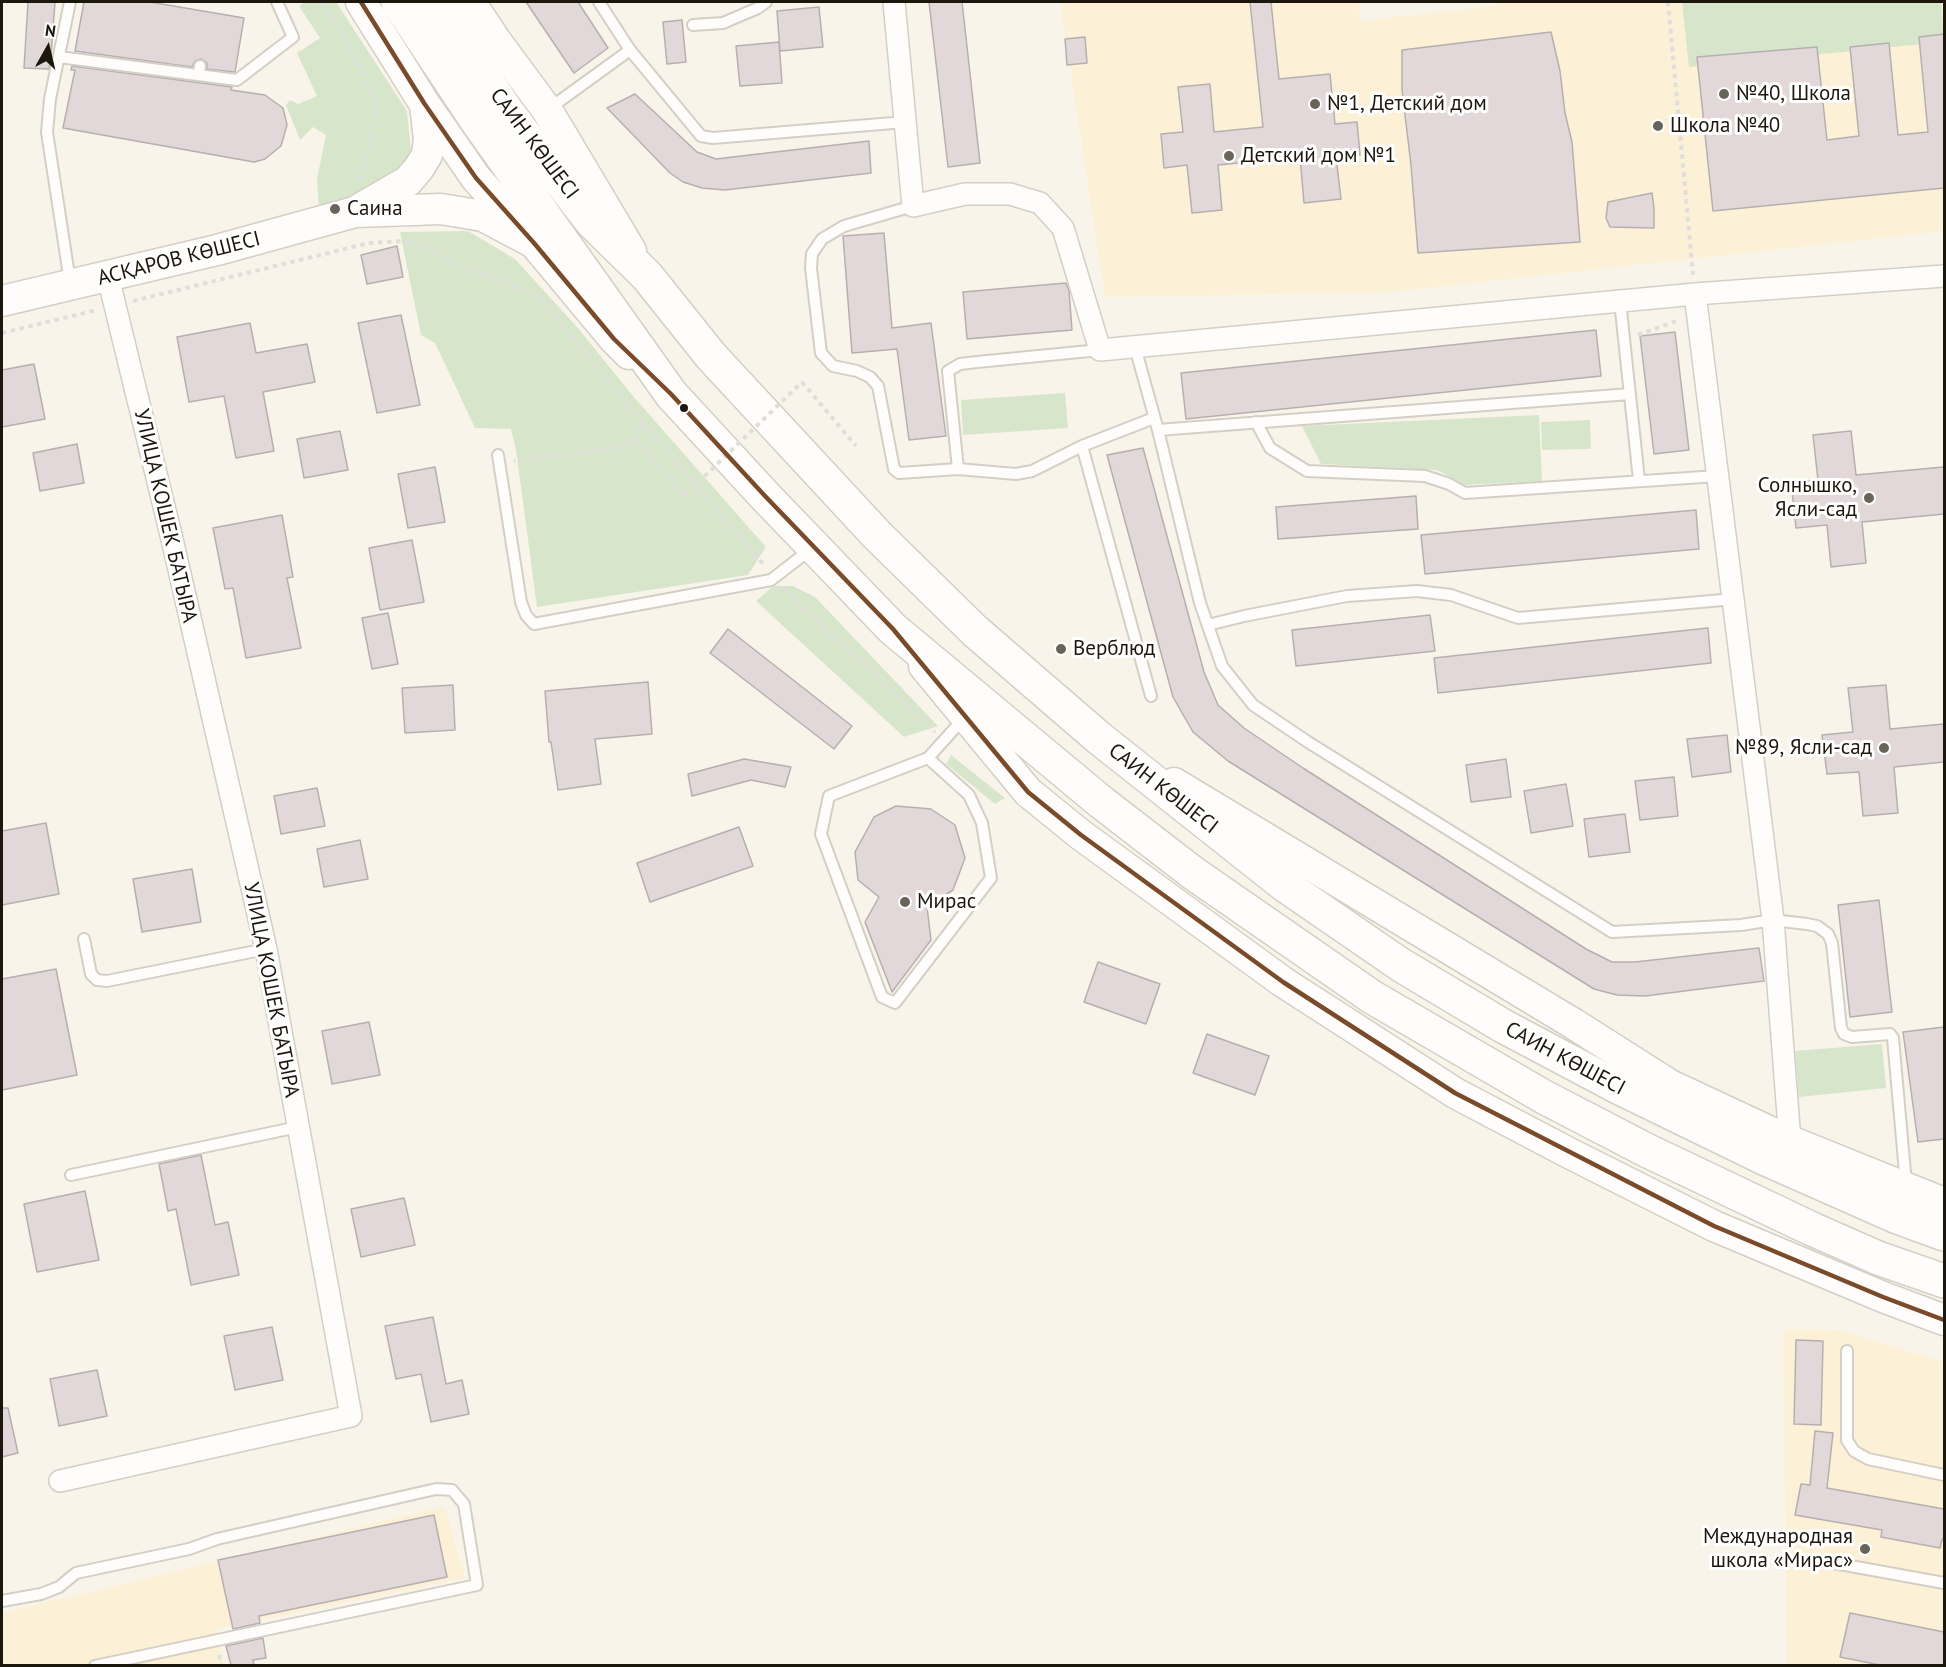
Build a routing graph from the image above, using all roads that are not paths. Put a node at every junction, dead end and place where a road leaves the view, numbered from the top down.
1 (69, 2) edge
2 (277, 2) edge
3 (361, 2) edge
4 (398, 2) edge
5 (434, 2) edge
6 (470, 2) edge
7 (598, 2) edge
8 (766, 2) edge
9 (894, 2) edge
10 (693, 25) dead end
11 (630, 50) junction
12 (60, 57) junction
13 (424, 103) junction
14 (547, 110) junction
15 (905, 122) junction
16 (356, 197) junction
17 (913, 206) junction
18 (534, 243) junction
19 (647, 276) junction
20 (1944, 276) edge
21 (70, 286) junction
22 (111, 292) junction
23 (1620, 301) junction
24 (2, 302) edge
25 (1696, 302) junction
26 (1135, 347) junction
27 (1100, 350) junction
28 (671, 394) junction
29 (1630, 394) junction
30 (1154, 418) junction
31 (1256, 423) junction
32 (1158, 430) junction
33 (1082, 446) junction
34 (499, 459) road end
35 (958, 469) junction
36 (1718, 476) junction
37 (1639, 480) junction
38 (814, 547) junction
39 (1734, 599) junction
40 (1208, 625) junction
41 (893, 629) junction
42 (1150, 696) dead end
43 (965, 717) junction
44 (1099, 738) junction
45 (928, 758) junction
46 (1773, 920) junction
47 (84, 939) dead end
48 (266, 949) junction
49 (298, 1127) junction
50 (1790, 1141) junction
51 (71, 1175) dead end
52 (1906, 1188) junction
53 (1944, 1203) edge
54 (1944, 1234) edge
55 (1944, 1281) edge
56 (1944, 1320) edge
57 (1847, 1350) dead end
58 (1944, 1475) edge
59 (60, 1481) dead end
60 (1823, 1561) dead end
61 (1944, 1583) edge
62 (2, 1601) edge
63 (95, 1665) edge

1 - 12 lane
2 - 12 lane
3 - 13 street
4 - 28 main road, САИН КӨШЕСІ
5 - 19 main road, САИН КӨШЕСІ
6 - 14 street
7 - 11 lane
8 - 10 lane
9 - 15 street
11 - 14 lane
11 - 15 lane
12 - 21 lane
13 - 16 street
13 - 18 street
14 - 19 street
15 - 17 street
16 - 18 street
16 - 22 street, АСҚАРОВ КӨШЕСІ
17 - 27 street
17 - 35 lane
18 - 28 street
19 - 44 main road, САИН КӨШЕСІ
20 - 25 street
21 - 22 street, АСҚАРОВ КӨШЕСІ
21 - 24 street, АСҚАРОВ КӨШЕСІ
22 - 48 street, УЛИЦА КОШЕК БАТЫРА
23 - 25 street
23 - 26 street
23 - 29 lane
25 - 36 street
26 - 27 street
26 - 30 lane
27 - 35 lane
28 - 38 main road, САИН КӨШЕСІ
29 - 31 lane
29 - 37 lane
30 - 32 lane
30 - 33 lane
31 - 32 lane
31 - 37 lane
32 - 40 lane
33 - 35 lane
33 - 42 lane
34 - 38 lane
36 - 37 lane
36 - 39 street
38 - 41 main road, САИН КӨШЕСІ
39 - 40 lane
39 - 46 street
40 - 46 lane
41 - 43 street, САИН КӨШЕСІ
41 - 55 main road, САИН КӨШЕСІ
43 - 45 lane
43 - 56 street, САИН КӨШЕСІ
44 - 50 street, САИН КӨШЕСІ
44 - 54 main road, САИН КӨШЕСІ
45 - 45 lane
46 - 50 street
46 - 52 lane
47 - 48 lane
48 - 49 street, УЛИЦА КОШЕК БАТЫРА
49 - 51 lane
49 - 59 street, УЛИЦА КОШЕК БАТЫРА
50 - 52 street, САИН КӨШЕСІ
52 - 53 street, САИН КӨШЕСІ
57 - 58 lane
60 - 61 lane
62 - 63 lane

